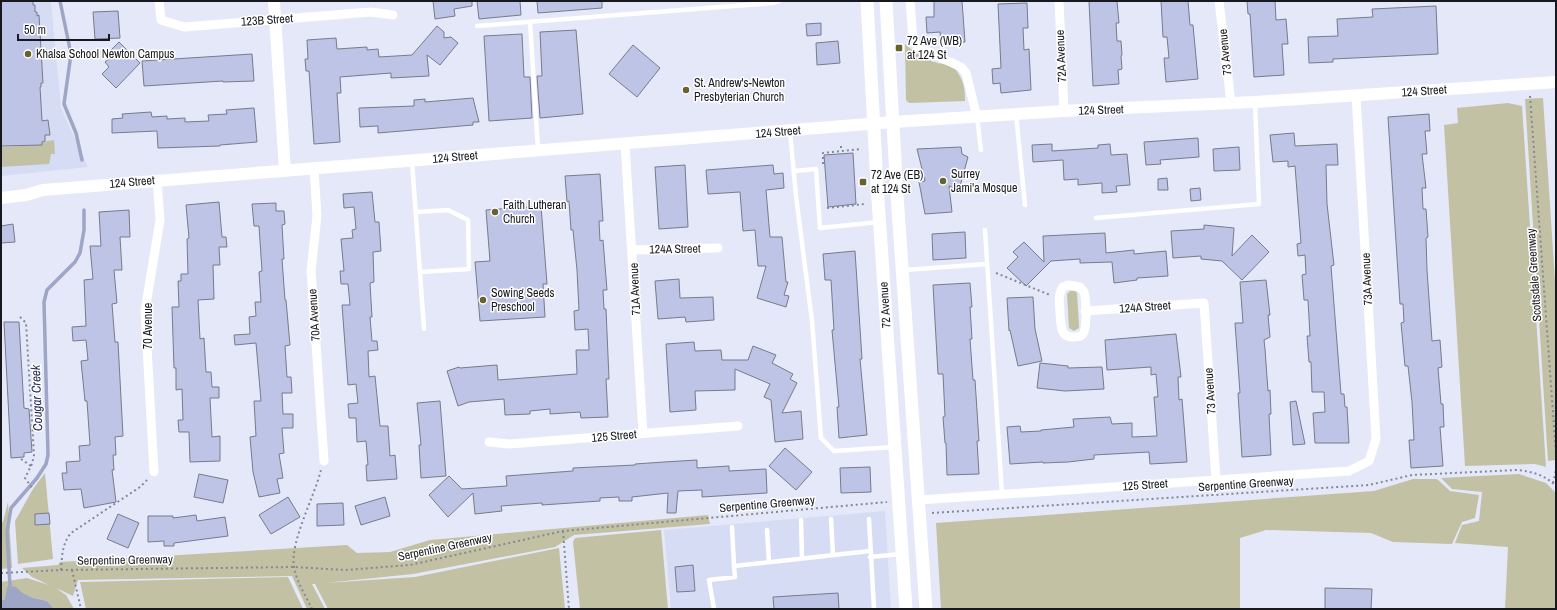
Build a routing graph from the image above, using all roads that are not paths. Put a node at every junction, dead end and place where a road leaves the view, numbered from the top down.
1 (159, 1) edge
2 (274, 1) edge
3 (779, 1) edge
4 (867, 1) edge
5 (886, 1) edge
6 (910, 1) edge
7 (1059, 1) edge
8 (1219, 1) edge
9 (393, 15) dead end
10 (275, 19) junction
11 (530, 22) junction
12 (477, 26) dead end
13 (1556, 82) edge
14 (1356, 95) junction
15 (1255, 102) junction
16 (1231, 103) junction
17 (1064, 111) junction
18 (1016, 114) junction
19 (977, 117) junction
20 (893, 122) junction
21 (873, 124) junction
22 (790, 131) junction
23 (625, 144) junction
24 (981, 150) dead end
25 (538, 151) junction
26 (412, 161) junction
27 (314, 168) junction
28 (285, 171) junction
29 (794, 171) junction
30 (157, 180) junction
31 (1, 190) edge
32 (43, 190) junction
33 (1, 198) edge
34 (1025, 205) dead end
35 (416, 212) junction
36 (1096, 218) dead end
37 (879, 222) junction
38 (985, 230) dead end
39 (718, 248) dead end
40 (633, 250) junction
41 (987, 264) junction
42 (902, 270) junction
43 (420, 272) junction
44 (1204, 303) joint
45 (1085, 311) junction
46 (424, 329) dead end
47 (738, 426) dead end
48 (643, 433) junction
49 (490, 442) dead end
50 (895, 447) junction
51 (1369, 461) joint
52 (324, 462) road end
53 (154, 472) road end
54 (1216, 480) junction
55 (1002, 494) junction
56 (919, 500) junction
57 (831, 519) dead end
58 (869, 519) dead end
59 (801, 520) dead end
60 (732, 527) dead end
61 (767, 530) dead end
62 (870, 551) junction
63 (903, 554) junction
64 (833, 555) junction
65 (870, 557) junction
66 (802, 558) junction
67 (769, 562) junction
68 (734, 566) junction
69 (714, 609) edge
70 (874, 609) edge
71 (906, 609) edge
72 (926, 609) edge

1 - 10 street, 123B Street
2 - 10 street
3 - 11 lane
4 - 21 main road, 72 Avenue
5 - 20 main road, 72 Avenue
6 - 19 street
7 - 17 street, 72A Avenue
8 - 16 street, 73 Avenue
9 - 10 street, 123B Street
10 - 28 street
11 - 12 lane
11 - 25 lane
13 - 14 street, 124 Street
14 - 15 street, 124 Street
14 - 51 street, 73A Avenue
15 - 16 street, 124 Street
15 - 36 lane
16 - 17 street, 124 Street
17 - 18 street, 124 Street
18 - 19 street, 124 Street
18 - 34 lane
19 - 20 street, 124 Street
19 - 24 lane
20 - 21 street, 124 Street
20 - 42 main road, 72 Avenue
21 - 22 street, 124 Street
21 - 37 main road, 72 Avenue
22 - 23 street, 124 Street
22 - 29 lane
23 - 25 street, 124 Street
23 - 40 street, 71A Avenue
25 - 26 street, 124 Street
26 - 27 street, 124 Street
26 - 35 lane
27 - 28 street, 124 Street
27 - 52 street, 70A Avenue
28 - 30 street, 124 Street
29 - 37 lane
29 - 50 lane
30 - 32 street, 124 Street
30 - 53 street, 70 Avenue
31 - 32 street
32 - 33 street, 124 Street
35 - 43 lane
35 - 43 lane
37 - 50 main road, 72 Avenue
38 - 41 lane
39 - 40 street, 124A Street
40 - 48 street, 71A Avenue
41 - 42 lane
41 - 55 lane
42 - 56 main road, 72 Avenue
43 - 46 lane
44 - 45 street, 124A Street
44 - 54 street, 73 Avenue
45 - 45 street
47 - 48 street, 125 Street
48 - 49 street, 125 Street
50 - 63 main road, 72 Avenue
51 - 54 street, 125 Street
54 - 55 street, 125 Street
55 - 56 street, 125 Street
56 - 72 main road, 72 Avenue
57 - 64 lane
58 - 62 lane
59 - 66 lane
60 - 68 lane
61 - 67 lane
62 - 64 lane
62 - 65 lane
63 - 65 lane
63 - 71 main road, 72 Avenue
64 - 66 lane
65 - 70 lane
66 - 67 lane
67 - 68 lane
68 - 69 lane

